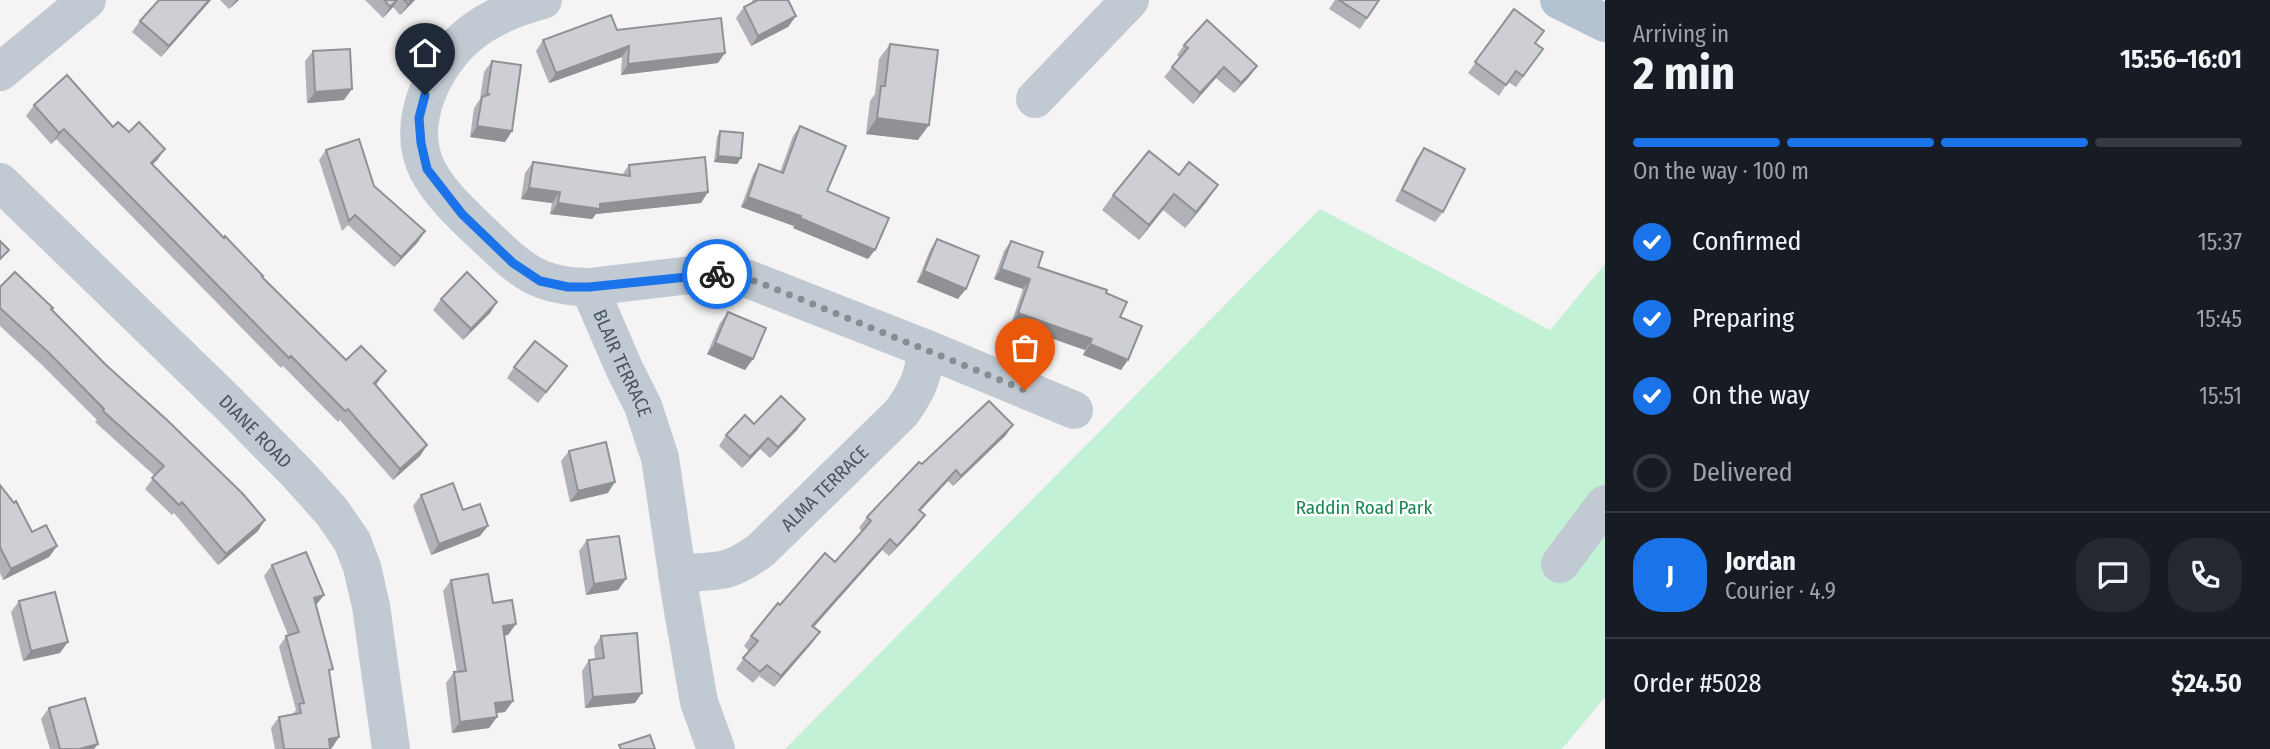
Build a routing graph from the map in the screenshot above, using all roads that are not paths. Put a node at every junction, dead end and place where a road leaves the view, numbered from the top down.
1 (87, 0) edge
2 (544, 0) edge
3 (1130, 0) edge
4 (1559, 0) edge
5 (1605, 23) edge
6 (0, 72) edge
7 (1035, 99) dead end
8 (0, 181) edge
9 (589, 287) junction
10 (927, 349) junction
11 (1074, 410) dead end
12 (1605, 504) edge
13 (1560, 564) dead end
14 (677, 573) junction
15 (391, 749) edge
16 (716, 749) edge

1 - 6 street
2 - 9 street, BLAIR TERRACE
3 - 7 street
4 - 5 main road
8 - 15 street, DIANE ROAD
9 - 10 street
9 - 14 street, BLAIR TERRACE
10 - 11 street
10 - 14 street, ALMA TERRACE
12 - 13 street
14 - 16 street, BLAIR TERRACE

